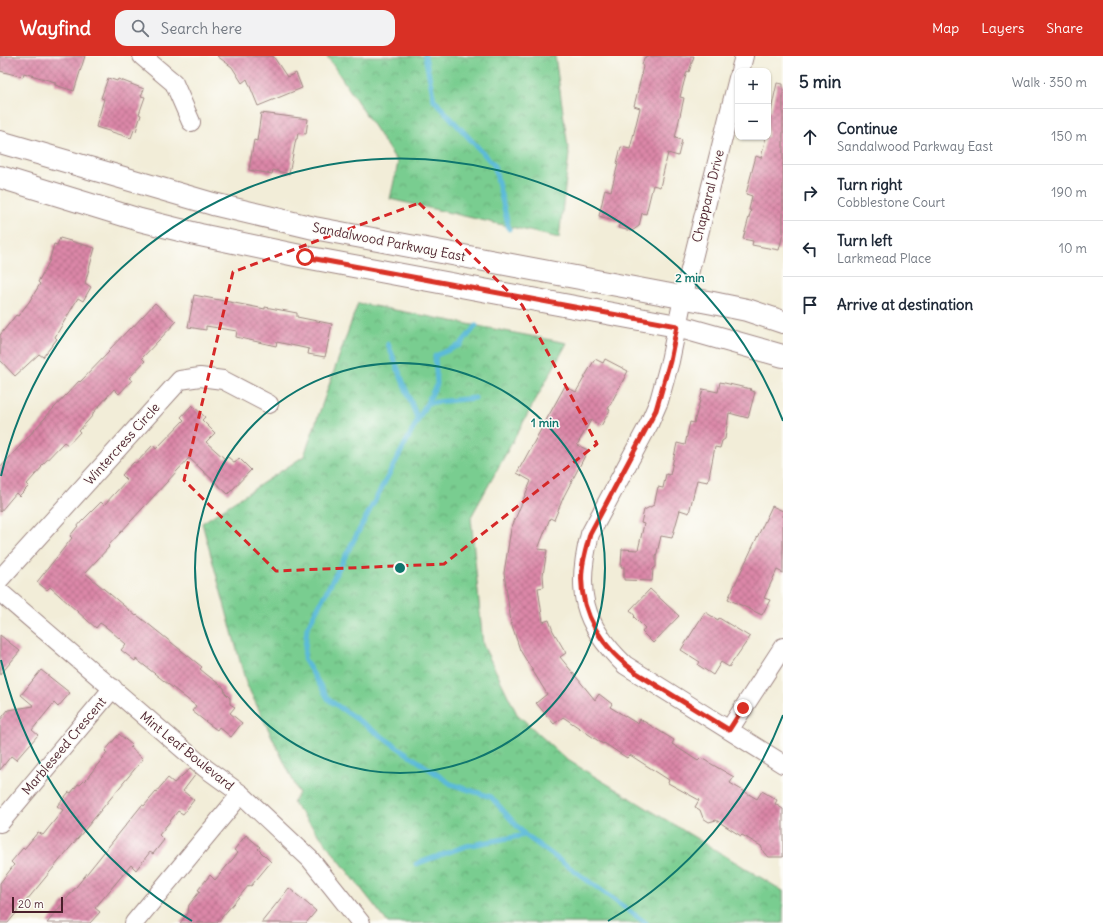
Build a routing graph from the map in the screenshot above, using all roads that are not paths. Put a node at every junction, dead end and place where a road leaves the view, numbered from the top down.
1 (142, 56) edge
2 (744, 56) edge
3 (741, 68) edge
4 (735, 90) edge
5 (191, 122) dead end
6 (0, 142) edge
7 (0, 177) edge
8 (680, 312) junction
9 (783, 322) edge
10 (783, 356) edge
11 (269, 404) dead end
12 (0, 578) edge
13 (0, 592) edge
14 (783, 647) edge
15 (113, 688) junction
16 (729, 730) junction
17 (783, 764) edge
18 (241, 794) junction
19 (0, 823) edge
20 (357, 921) edge
21 (134, 923) edge

1 - 5 street
2 - 3 street
4 - 8 street, Chapparal Drive
6 - 8 main road, Sandalwood Parkway East
7 - 8 main road, Sandalwood Parkway East
8 - 9 main road, Sandalwood Parkway East
8 - 10 main road, Sandalwood Parkway East
8 - 16 street, Chapparal Drive
11 - 12 street, Wintercress Circle
13 - 15 street, Mint Leaf Boulevard
14 - 16 street
15 - 18 street, Mint Leaf Boulevard
15 - 19 street, Marbleseed Crescent
16 - 17 street, Chapparal Drive
18 - 20 street, Mint Leaf Boulevard
18 - 21 street

